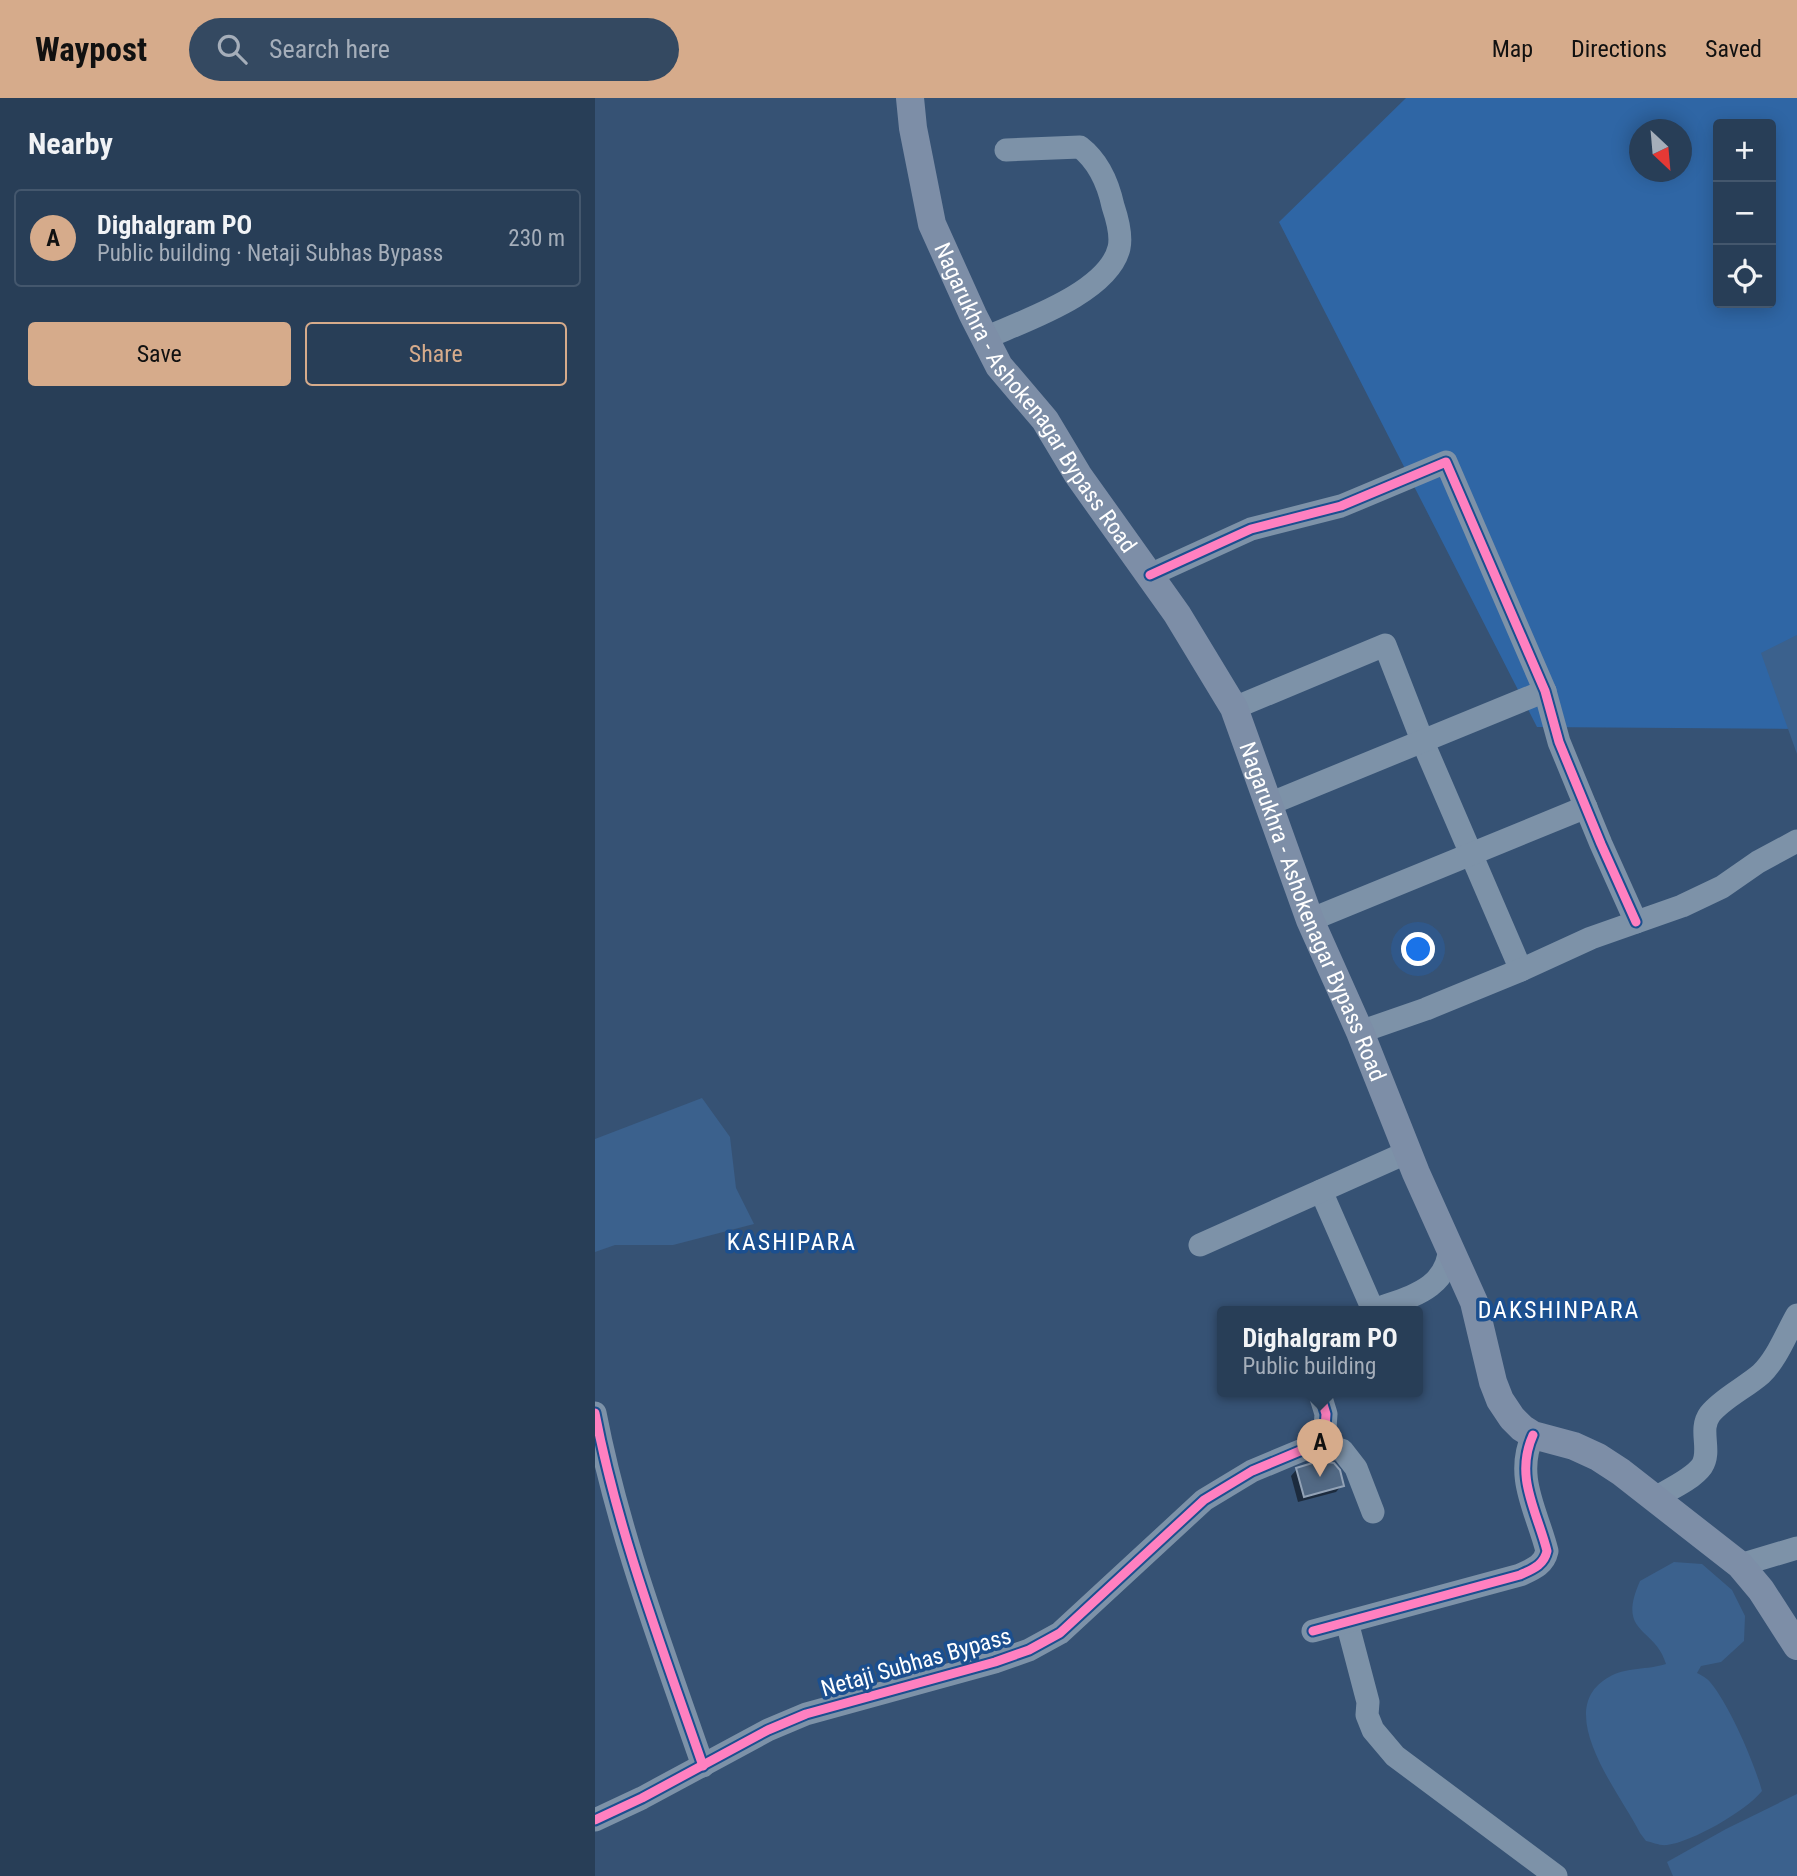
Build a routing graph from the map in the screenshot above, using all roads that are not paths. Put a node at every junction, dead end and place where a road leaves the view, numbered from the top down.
1 (910, 98) edge
2 (1006, 150) dead end
3 (985, 338) junction
4 (1150, 575) junction
5 (1545, 691) junction
6 (1234, 708) junction
7 (1422, 740) junction
8 (1269, 804) junction
9 (1586, 807) junction
10 (1797, 841) edge
11 (1471, 853) junction
12 (1310, 920) junction
13 (1636, 922) junction
14 (1521, 970) junction
15 (1360, 1032) junction
16 (1408, 1152) junction
17 (1321, 1191) junction
18 (1201, 1245) dead end
19 (1450, 1245) junction
20 (1428, 1289) junction
21 (1474, 1302) junction
22 (1370, 1306) edge
23 (1383, 1306) edge
24 (1797, 1315) edge
25 (1321, 1397) edge
26 (595, 1413) edge
27 (1533, 1435) junction
28 (1307, 1448) junction
29 (1653, 1499) junction
30 (1373, 1512) dead end
31 (1797, 1548) edge
32 (1740, 1565) junction
33 (1347, 1622) junction
34 (1313, 1631) dead end
35 (1797, 1646) edge
36 (703, 1766) junction
37 (595, 1819) edge
38 (1556, 1876) edge

1 - 3 main road, Nagarukhra - Ashokenagar Bypass Road
2 - 3 street
3 - 4 main road, Nagarukhra - Ashokenagar Bypass Road
4 - 5 street
4 - 6 main road, Nagarukhra - Ashokenagar Bypass Road
5 - 7 street
5 - 9 street
6 - 7 street
6 - 8 main road, Nagarukhra - Ashokenagar Bypass Road
7 - 8 street
7 - 11 street
8 - 12 main road, Nagarukhra - Ashokenagar Bypass Road
9 - 11 street
9 - 13 street
10 - 13 street
11 - 12 street
11 - 14 street
12 - 15 main road, Nagarukhra - Ashokenagar Bypass Road
13 - 14 street
14 - 15 street
15 - 16 main road, Nagarukhra - Ashokenagar Bypass Road
16 - 17 street
16 - 19 main road, Nagarukhra - Ashokenagar Bypass Road
17 - 18 street
17 - 22 street
19 - 20 street
19 - 21 main road, Nagarukhra - Ashokenagar Bypass Road
20 - 21 street
20 - 23 street
21 - 27 main road, Nagarukhra - Ashokenagar Bypass Road
24 - 29 street
25 - 28 street
26 - 36 street
27 - 29 main road, Nagarukhra - Ashokenagar Bypass Road
27 - 33 street
28 - 30 street
28 - 36 street, Netaji Subhas Bypass
29 - 32 main road, Nagarukhra - Ashokenagar Bypass Road
31 - 32 street
32 - 35 main road, Nagarukhra - Ashokenagar Bypass Road
33 - 34 street
33 - 38 street
36 - 37 street, Netaji Subhas Bypass

